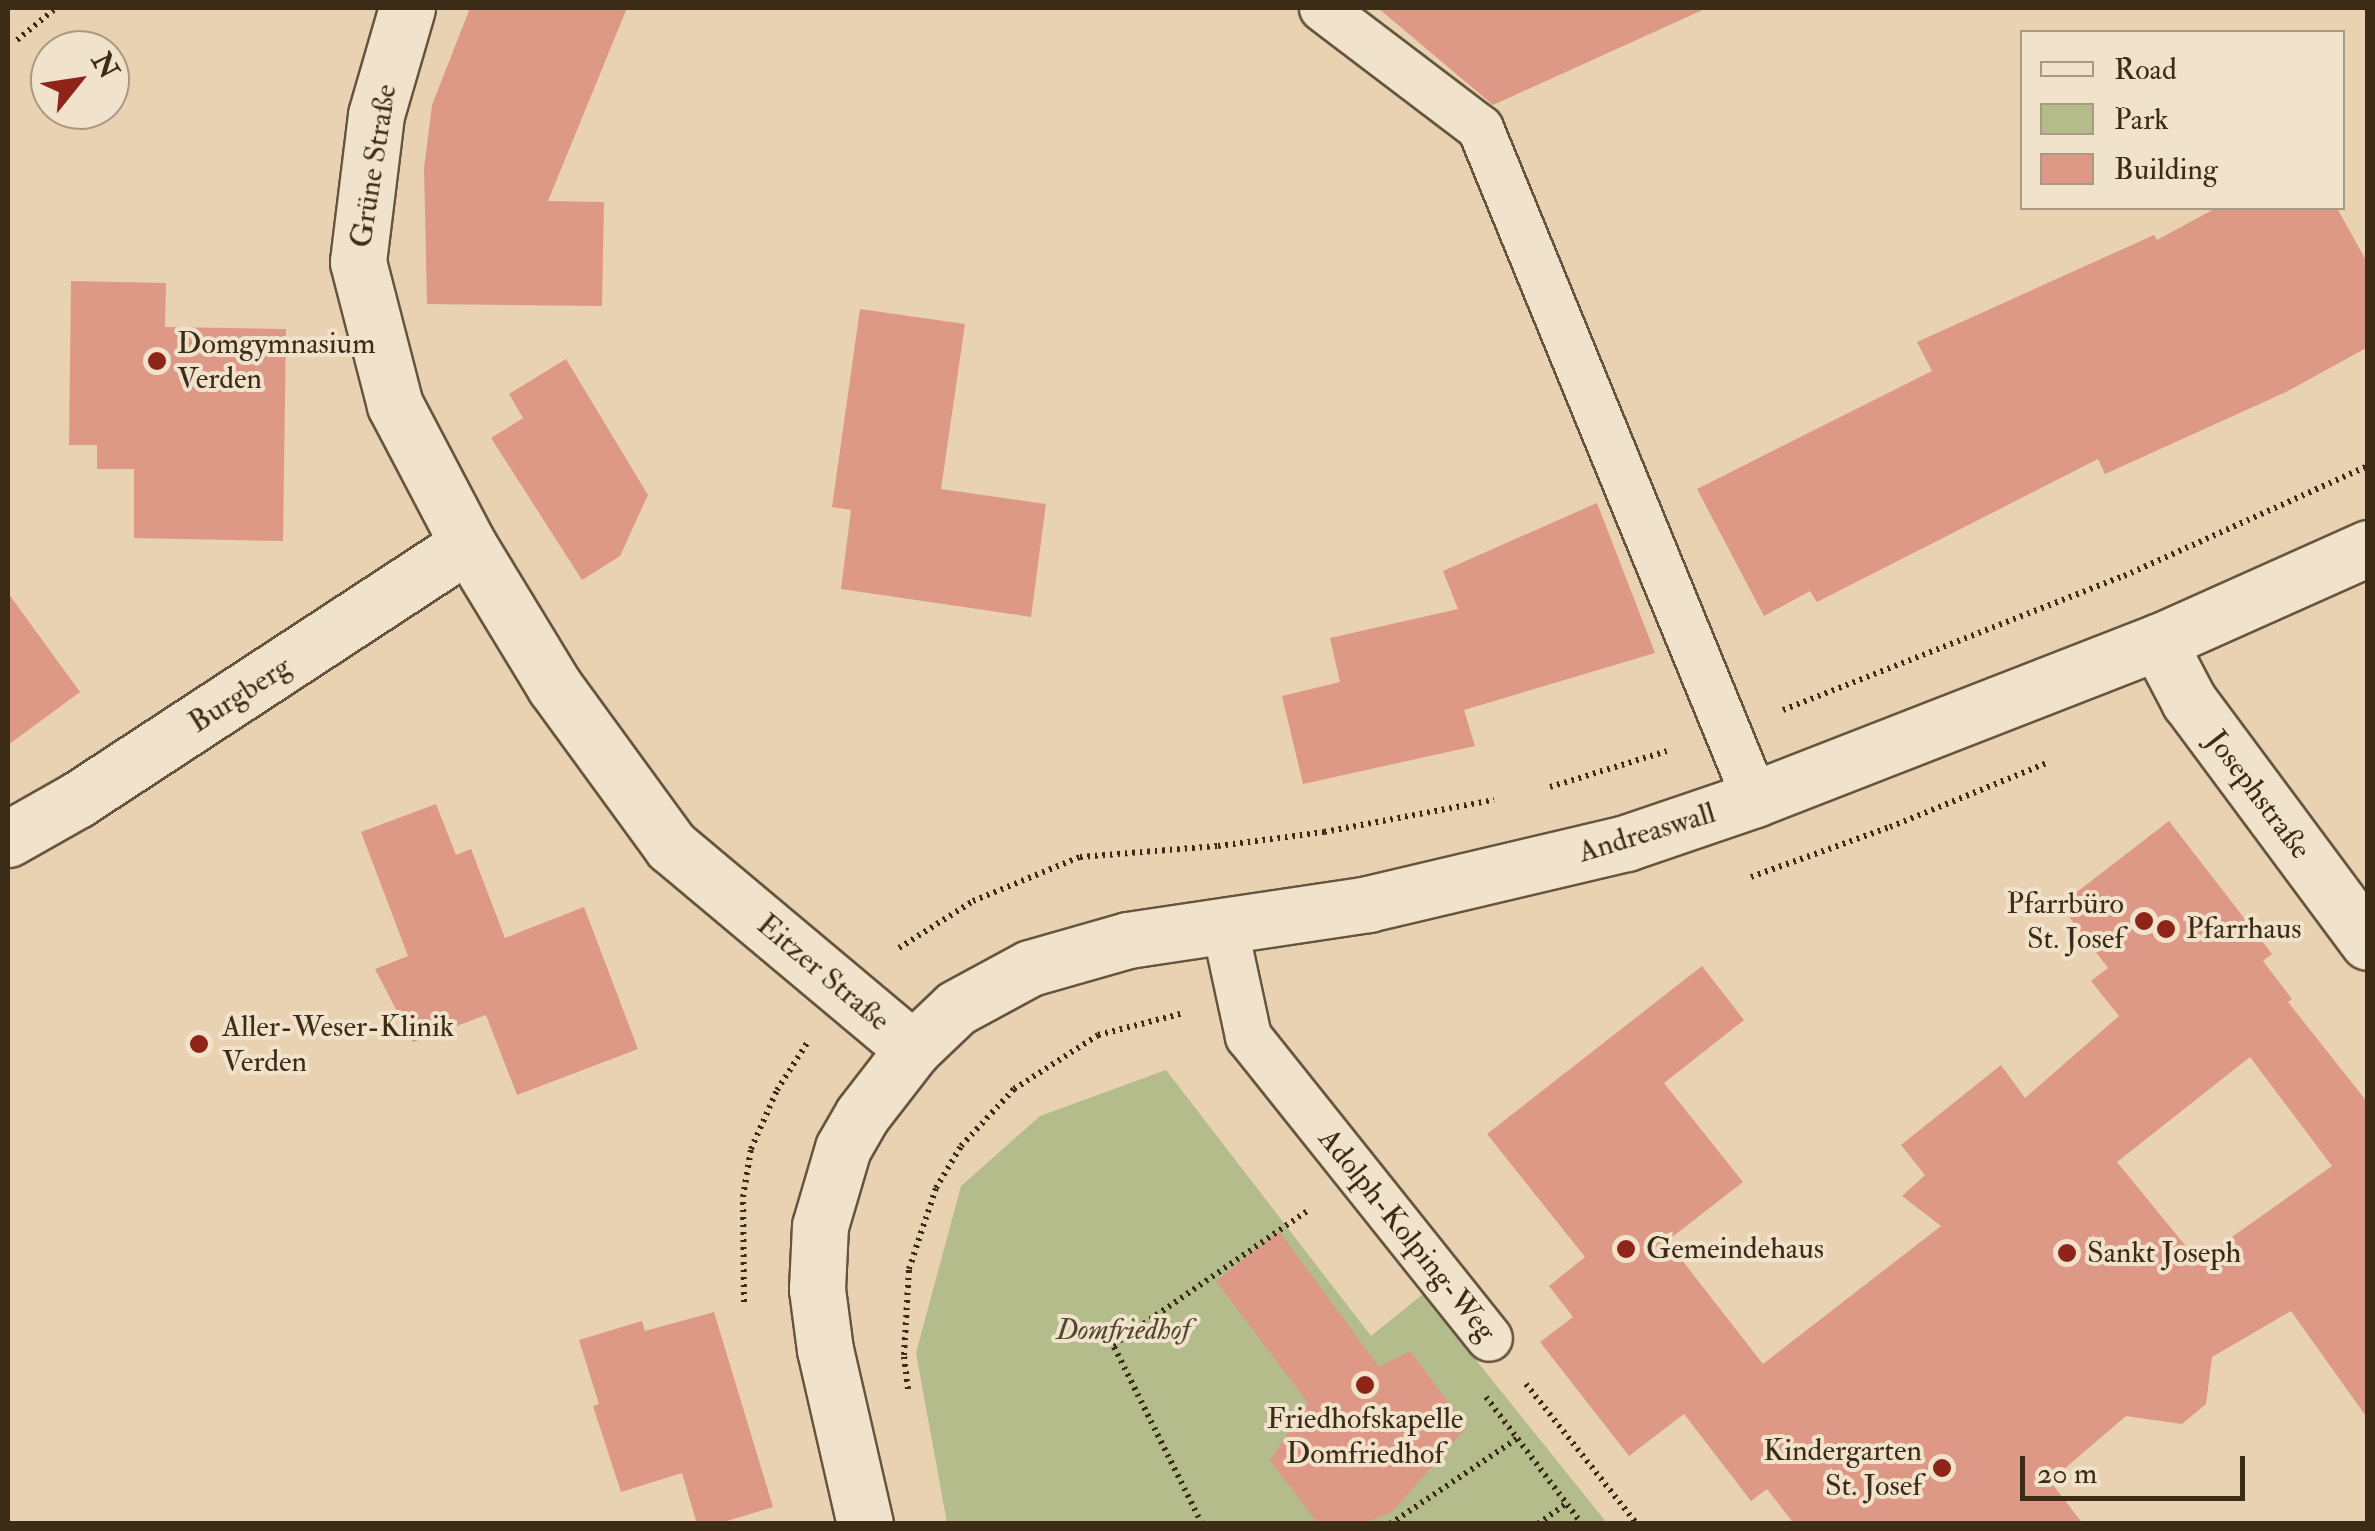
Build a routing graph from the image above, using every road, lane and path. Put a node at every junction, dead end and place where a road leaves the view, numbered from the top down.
1 (56, 8) edge
2 (407, 8) edge
3 (1322, 8) edge
4 (17, 40) dead end
5 (2368, 466) edge
6 (468, 544) junction
7 (2368, 548) edge
8 (2158, 642) junction
9 (1729, 732) junction
10 (2050, 762) dead end
11 (1532, 793) dead end
12 (1514, 796) dead end
13 (1755, 799) junction
14 (8, 839) edge
15 (1748, 878) dead end
16 (1224, 924) junction
17 (2368, 942) edge
18 (895, 951) dead end
19 (1238, 1000) junction
20 (811, 1037) dead end
21 (914, 1049) junction
22 (1359, 1176) junction
23 (744, 1302) dead end
24 (1489, 1338) joint
25 (908, 1392) dead end
26 (1484, 1395) dead end
27 (1518, 1438) junction
28 (1567, 1504) junction
29 (865, 1524) edge
30 (1202, 1524) edge
31 (1390, 1524) edge
32 (1538, 1524) edge
33 (1582, 1524) edge
34 (1637, 1524) edge

1 - 4 path
2 - 6 street, Grüne Straße
3 - 9 lane
5 - 9 path
6 - 14 street, Burgberg
6 - 21 street, Eitzer Straße
7 - 8 street, Andreaswall
8 - 13 street, Andreaswall
8 - 17 street, Josephstraße
9 - 11 path
9 - 13 lane
10 - 15 path
12 - 18 path
13 - 16 street, Andreaswall
16 - 19 lane, Adolph-Kolping-Weg
16 - 21 street, Andreaswall
19 - 22 lane, Adolph-Kolping-Weg
19 - 25 path
20 - 23 path
21 - 29 street, Eitzer Straße
22 - 24 lane, Adolph-Kolping-Weg
22 - 30 path
24 - 34 path, Adolph-Kolping-Weg
26 - 27 path
27 - 28 path
27 - 31 path
28 - 32 path
28 - 33 path

